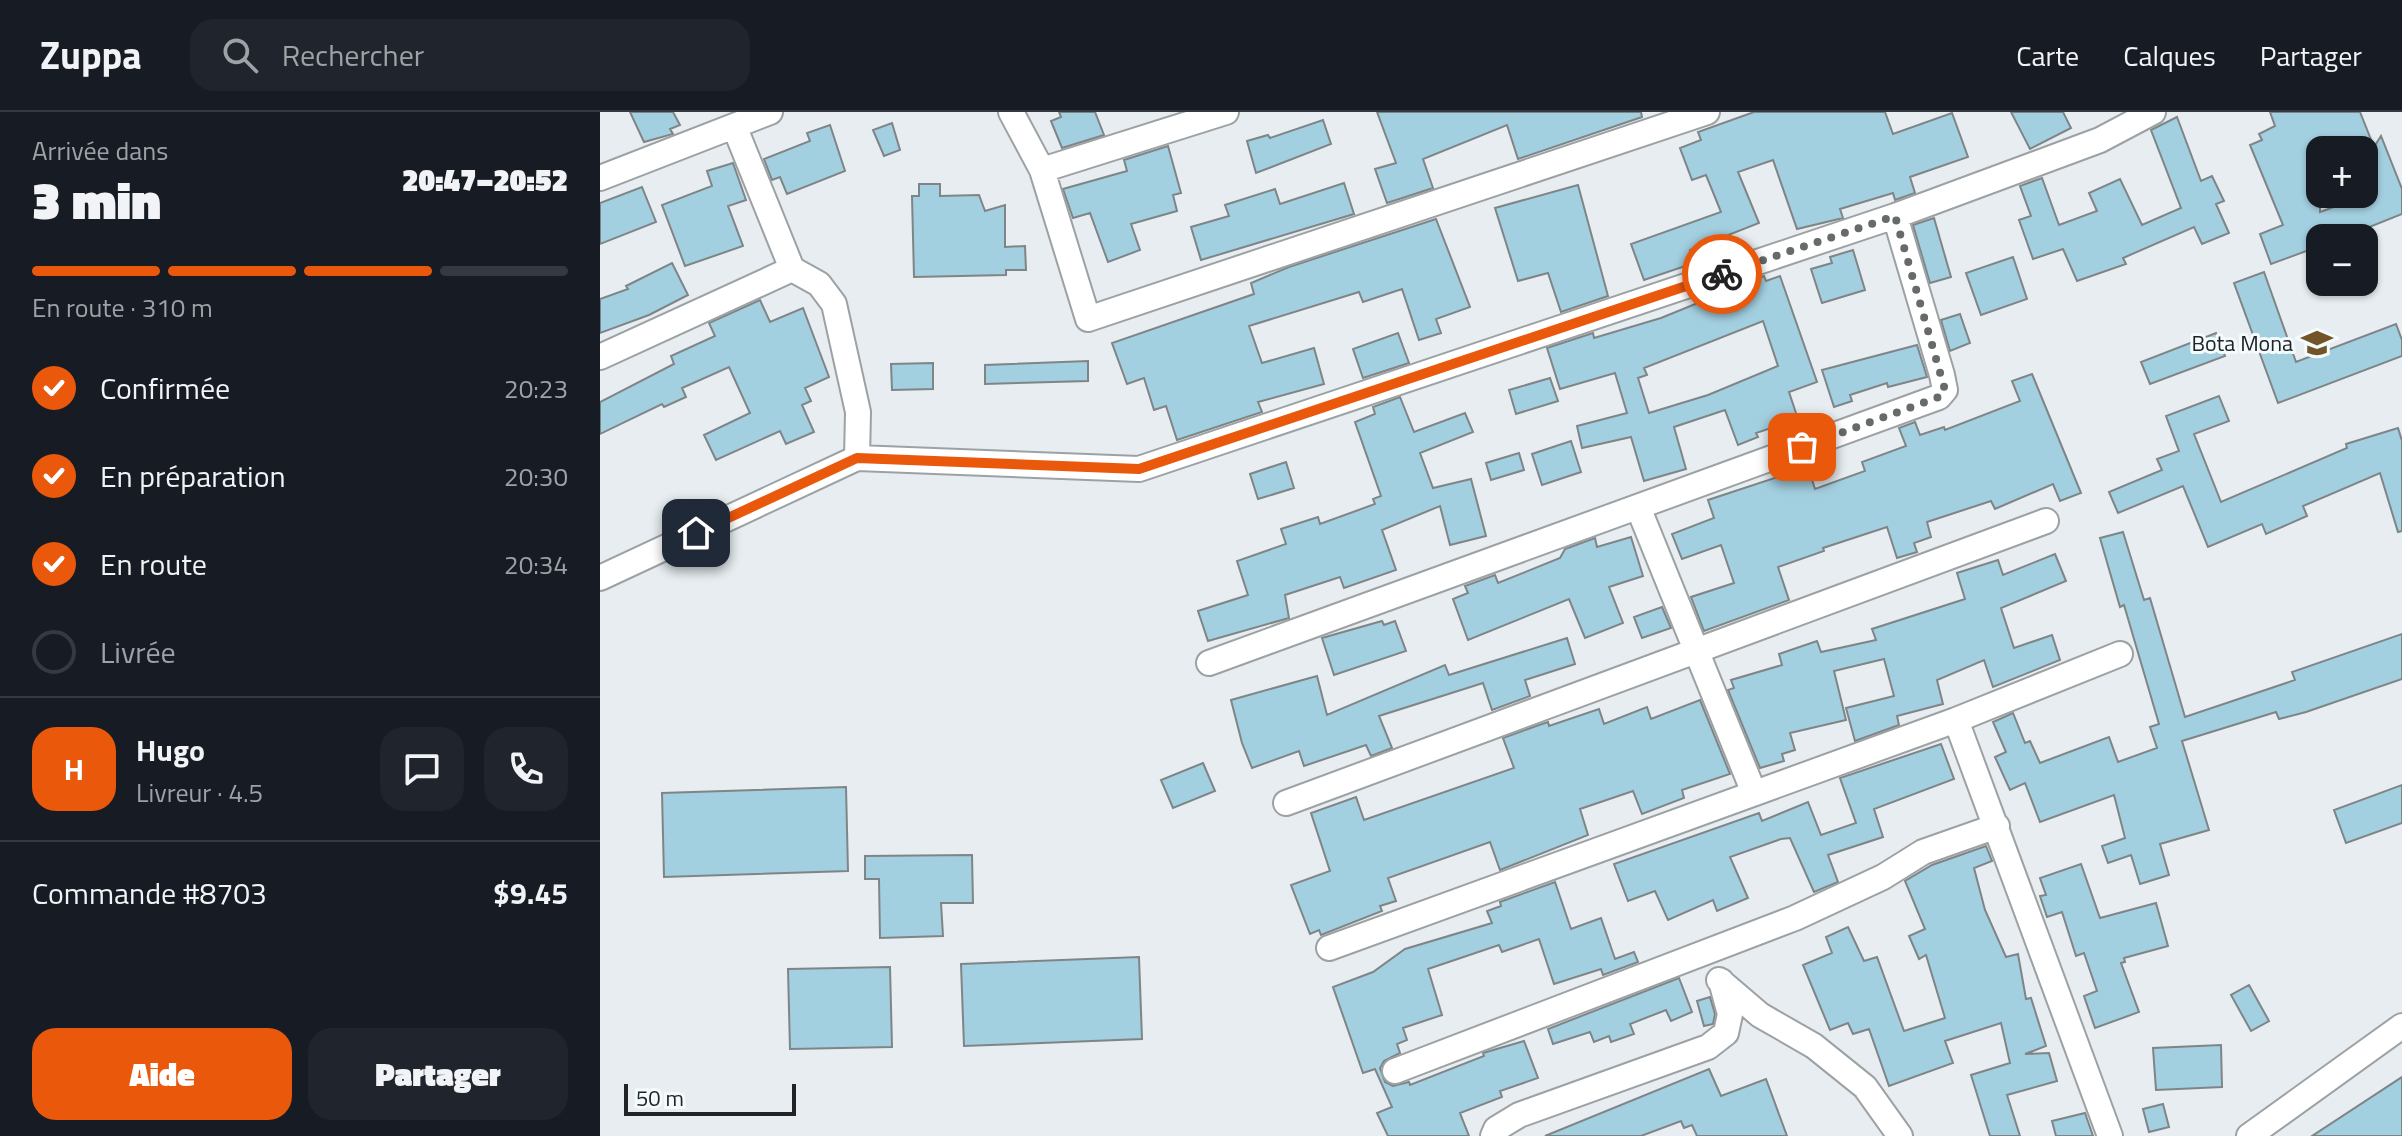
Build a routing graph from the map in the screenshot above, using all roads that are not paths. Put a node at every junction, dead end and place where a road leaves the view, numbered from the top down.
1 (770, 112) edge
2 (1011, 112) edge
3 (1226, 112) edge
4 (1707, 112) edge
5 (2153, 112) edge
6 (735, 128) junction
7 (1042, 170) junction
8 (600, 178) edge
9 (1895, 216) junction
10 (792, 269) junction
11 (600, 357) edge
12 (857, 458) junction
13 (1638, 507) junction
14 (2046, 521) dead end
15 (600, 578) edge
16 (1697, 652) junction
17 (2120, 654) dead end
18 (1209, 663) dead end
19 (1956, 720) junction
20 (1754, 793) junction
21 (1286, 803) dead end
22 (1997, 826) junction
23 (1329, 948) dead end
24 (1693, 958) junction
25 (1721, 981) junction
26 (2402, 1026) edge
27 (1395, 1071) dead end
28 (1493, 1136) edge
29 (1900, 1136) edge
30 (2110, 1136) edge
31 (2249, 1136) edge

1 - 6 street
2 - 7 street
3 - 7 street
4 - 7 street
5 - 9 street
6 - 8 street
6 - 10 street
9 - 12 street
9 - 13 street
10 - 11 street
10 - 12 street
12 - 15 street
13 - 16 street
13 - 18 street
14 - 16 street
16 - 20 street
16 - 21 street
17 - 19 street
19 - 20 street
19 - 22 street
20 - 23 street
22 - 24 street
22 - 30 street
24 - 25 street
24 - 27 street
25 - 28 street
25 - 29 street
26 - 31 street

